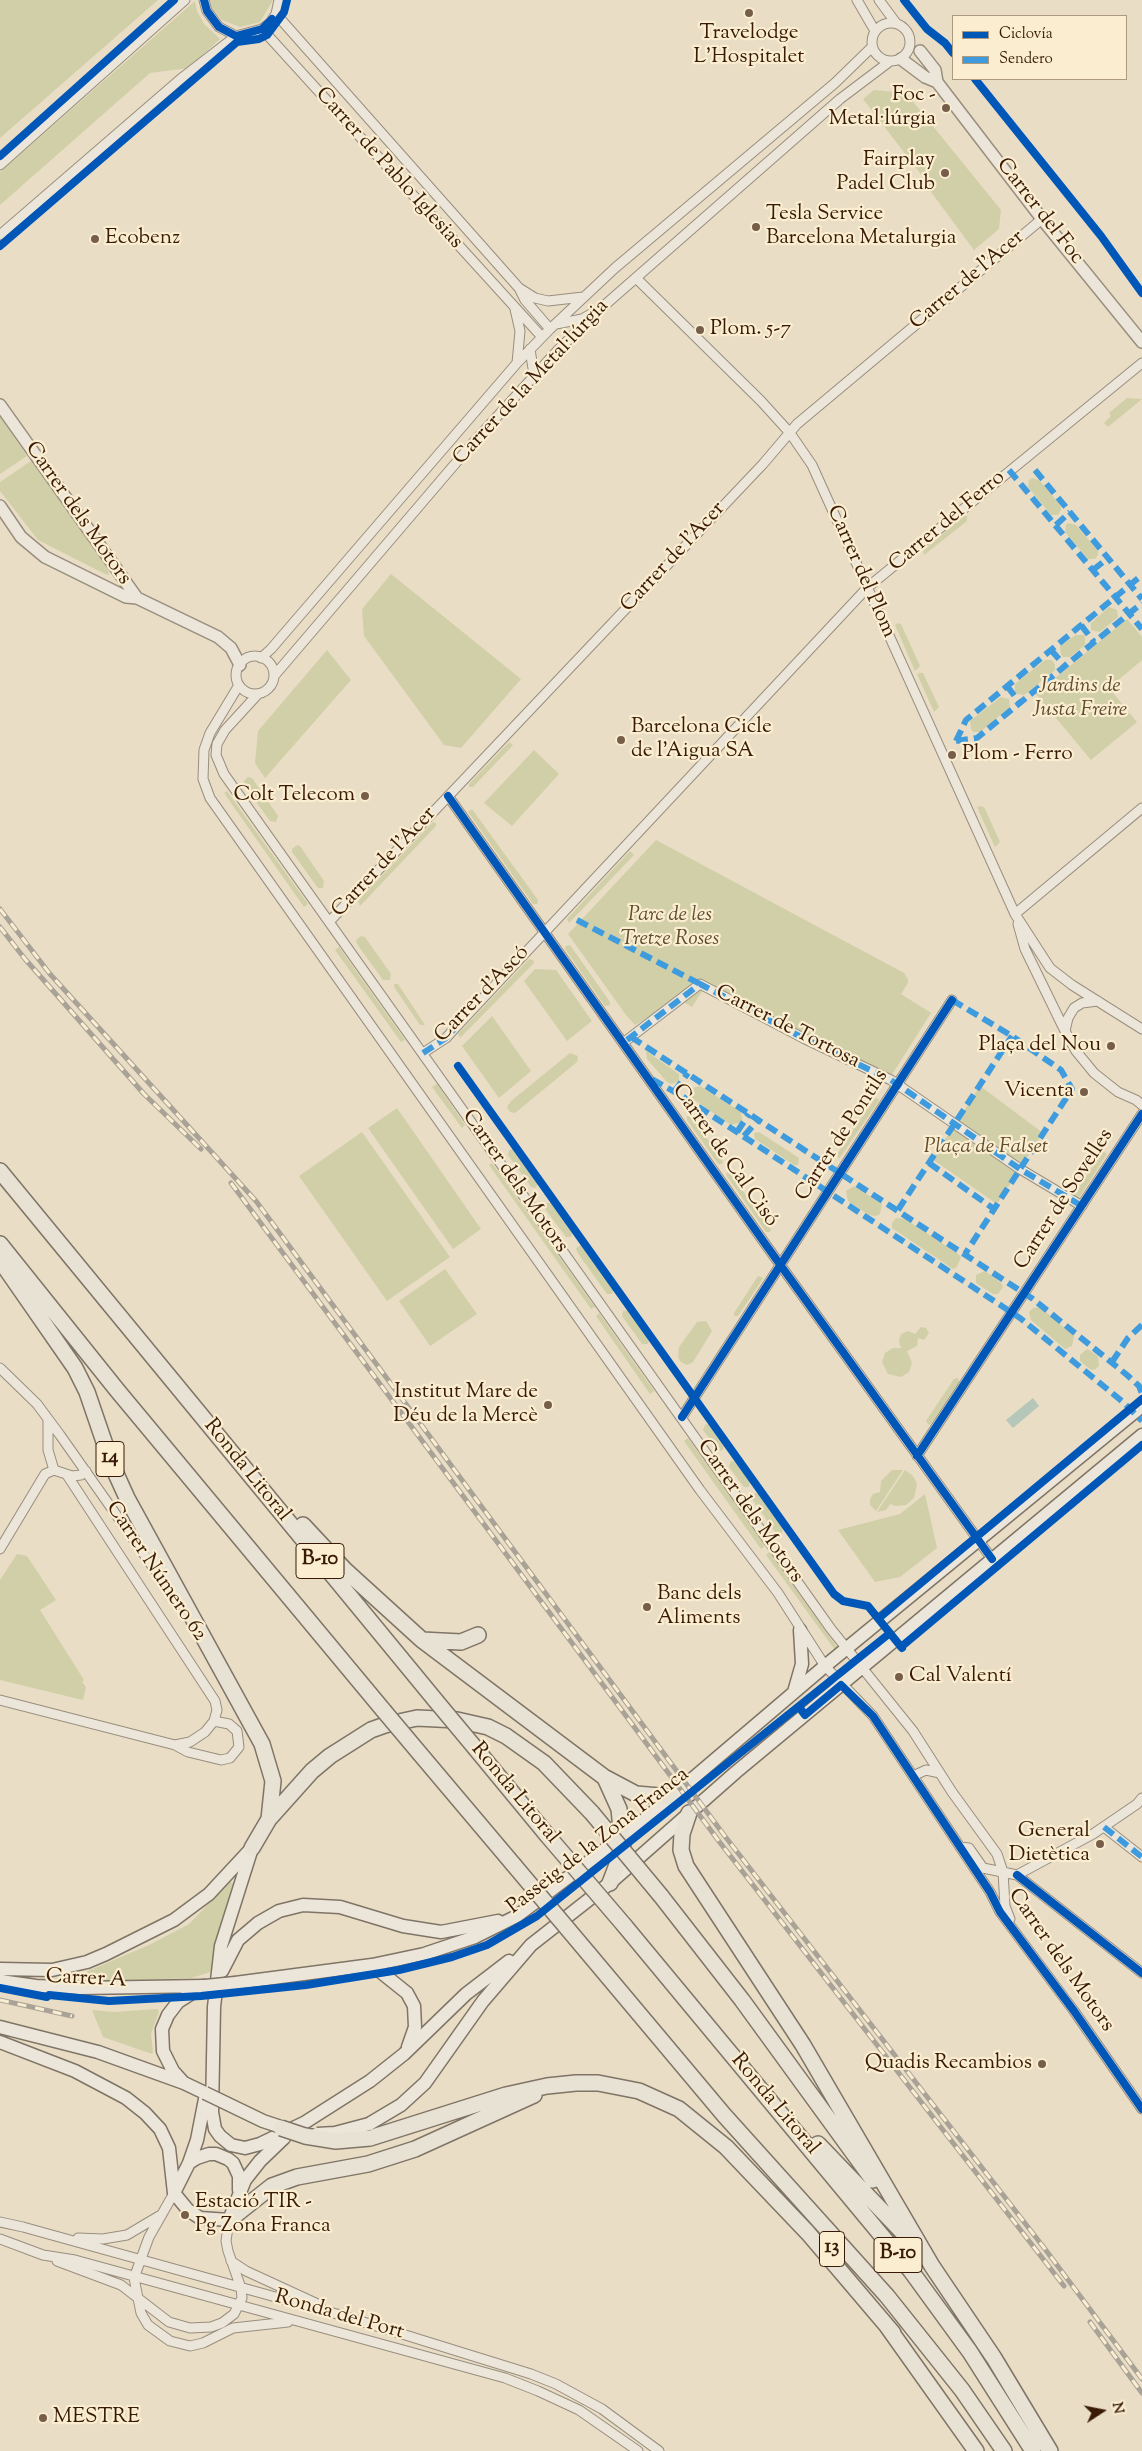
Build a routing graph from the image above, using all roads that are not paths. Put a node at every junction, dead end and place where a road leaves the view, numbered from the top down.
1 (185, 0) edge
2 (204, 0) edge
3 (280, 0) edge
4 (856, 0) edge
5 (879, 0) edge
6 (276, 14) junction
7 (896, 24) junction
8 (262, 29) junction
9 (874, 31) junction
10 (236, 36) junction
11 (910, 40) junction
12 (872, 47) junction
13 (920, 51) joint
14 (901, 59) junction
15 (889, 62) junction
16 (937, 82) junction
17 (0, 165) edge
18 (1042, 219) junction
19 (0, 235) edge
20 (636, 278) junction
21 (519, 288) junction
22 (583, 297) junction
23 (515, 309) junction
24 (598, 311) junction
25 (552, 327) junction
26 (539, 333) junction
27 (1142, 342) edge
28 (530, 349) junction
29 (517, 363) junction
30 (1142, 363) edge
31 (534, 375) junction
32 (0, 405) edge
33 (790, 433) junction
34 (0, 506) edge
35 (868, 587) junction
36 (137, 598) junction
37 (261, 658) junction
38 (240, 665) junction
39 (274, 676) junction
40 (239, 685) junction
41 (258, 694) junction
42 (448, 796) junction
43 (1142, 808) edge
44 (645, 826) joint
45 (1015, 914) junction
46 (329, 922) junction
47 (544, 932) junction
48 (952, 1000) dead end
49 (1098, 1001) junction
50 (1129, 1020) junction
51 (1142, 1029) edge
52 (1065, 1031) junction
53 (1142, 1037) edge
54 (623, 1043) junction
55 (423, 1053) junction
56 (898, 1084) junction
57 (1142, 1105) edge
58 (1142, 1114) edge
59 (0, 1171) edge
60 (1082, 1206) junction
61 (0, 1244) edge
62 (0, 1260) edge
63 (780, 1264) junction
64 (0, 1368) edge
65 (1142, 1406) edge
66 (682, 1416) junction
67 (48, 1418) junction
68 (205, 1420) junction
69 (1142, 1434) edge
70 (917, 1456) junction
71 (54, 1470) junction
72 (86, 1471) junction
73 (67, 1474) junction
74 (978, 1540) junction
75 (0, 1549) edge
76 (992, 1559) junction
77 (800, 1630) junction
78 (478, 1635) dead end
79 (422, 1640) junction
80 (847, 1649) junction
81 (215, 1662) junction
82 (824, 1666) junction
83 (861, 1668) junction
84 (841, 1685) junction
85 (794, 1692) junction
86 (0, 1700) edge
87 (214, 1721) junction
88 (174, 1745) junction
89 (940, 1773) junction
90 (913, 1776) junction
91 (604, 1777) junction
92 (671, 1797) junction
93 (1142, 1798) edge
94 (689, 1813) junction
95 (269, 1819) junction
96 (1104, 1827) junction
97 (623, 1836) junction
98 (960, 1847) junction
99 (252, 1848) junction
100 (1142, 1858) edge
101 (1003, 1872) junction
102 (1017, 1875) junction
103 (610, 1883) junction
104 (517, 1916) junction
105 (1013, 1926) junction
106 (531, 1945) junction
107 (372, 1965) junction
108 (0, 1969) edge
109 (1142, 1973) edge
110 (0, 1981) edge
111 (210, 1988) junction
112 (0, 2027) edge
113 (0, 2042) edge
114 (404, 2054) junction
115 (211, 2072) junction
116 (746, 2073) junction
117 (184, 2083) junction
118 (566, 2084) junction
119 (1142, 2109) edge
120 (304, 2123) junction
121 (281, 2128) joint
122 (369, 2131) junction
123 (189, 2163) junction
124 (769, 2165) junction
125 (174, 2193) junction
126 (238, 2195) junction
127 (161, 2214) junction
128 (229, 2220) junction
129 (0, 2222) edge
130 (914, 2235) junction
131 (63, 2238) junction
132 (0, 2239) edge
133 (43, 2255) junction
134 (139, 2260) junction
135 (231, 2261) junction
136 (932, 2266) junction
137 (134, 2278) junction
138 (241, 2288) junction
139 (136, 2295) junction
140 (239, 2306) junction
141 (344, 2316) junction
142 (308, 2325) junction
143 (893, 2333) junction
144 (638, 2451) edge
145 (660, 2451) edge
146 (976, 2451) edge
147 (1004, 2451) edge
148 (1033, 2451) edge
149 (1050, 2451) edge

1 - 17 street
2 - 10 street
3 - 6 street
4 - 9 street
5 - 7 street
6 - 8 street
6 - 21 street, Carrer de Pablo Iglesias
7 - 9 street
7 - 11 street
8 - 10 street
8 - 23 street, Carrer de Pablo Iglesias
9 - 12 street
10 - 19 street
11 - 13 street, Carrer del Foc
11 - 14 street
12 - 15 street
12 - 22 street, Carrer de la Metal·lúrgia
13 - 16 street, Carrer del Foc
14 - 15 street
14 - 16 street, Carrer del Foc
15 - 20 street, Carrer de la Metal·lúrgia
16 - 18 street, Carrer del Foc
18 - 27 street, Carrer del Foc
18 - 33 street, Carrer de l'Acer
20 - 24 street, Carrer de la Metal·lúrgia
20 - 33 street, Carrer del Plom
21 - 22 street, Carrer de Pablo Iglesias
21 - 25 street, Carrer de Pablo Iglesias
22 - 25 street, Carrer de la Metal·lúrgia
23 - 26 street, Carrer de Pablo Iglesias
23 - 29 street
24 - 25 street
24 - 31 street, Carrer de la Metal·lúrgia
25 - 26 street, Carrer de la Metal·lúrgia
26 - 28 street, Carrer de la Metal·lúrgia
28 - 29 street, Carrer de la Metal·lúrgia
28 - 31 street
29 - 37 street, Carrer de la Metal·lúrgia
30 - 35 street, Carrer del Ferro
31 - 39 street, Carrer de la Metal·lúrgia
32 - 36 street, Carrer dels Motors
33 - 35 street, Carrer del Plom
33 - 42 street, Carrer de l'Acer
34 - 36 street, Carrer dels Motors
35 - 44 street, Carrer del Ferro
35 - 45 street, Carrer del Plom
36 - 38 street, Carrer dels Motors
37 - 38 street
37 - 39 street
38 - 40 street
39 - 41 street
40 - 41 street
40 - 77 street, Carrer dels Motors
41 - 46 street, Carrer dels Motors
42 - 46 street, Carrer de l'Acer
42 - 47 street, Carrer de Cal Cisó
43 - 45 street
44 - 47 street, Carrer d'Ascó
45 - 49 street
45 - 52 street
46 - 55 street, Carrer dels Motors
47 - 54 street, Carrer de Cal Cisó
47 - 55 street, Carrer d'Ascó
48 - 56 street, Carrer de Pontils
49 - 50 street
49 - 52 street
50 - 51 street
50 - 53 street
52 - 57 street
54 - 56 street, Carrer de Tortosa
54 - 63 street, Carrer de Cal Cisó
55 - 66 street, Carrer dels Motors
56 - 60 street, Carrer de Tortosa
56 - 63 street, Carrer de Pontils
58 - 60 street, Carrer de Sovelles
59 - 68 highway, Ronda Litoral / B-10
60 - 70 street, Carrer de Sovelles
61 - 124 highway, Ronda Litoral / B-10, bridge
62 - 81 highway, 14
63 - 66 street, Carrer de Pontils
63 - 70 street, Carrer de Cal Cisó
64 - 67 street, Carrer Número 62
65 - 74 main road, Passeig de la Zona Franca
66 - 80 street, Carrer dels Motors
67 - 71 street
67 - 72 street, Carrer Número 62
68 - 79 highway
68 - 116 highway, Ronda Litoral / B-10, bridge
69 - 76 main road, Passeig de la Zona Franca
70 - 74 street, Carrer de Cal Cisó
71 - 73 street
71 - 75 street
72 - 73 street
72 - 81 street, Carrer Número 62
73 - 87 street
74 - 76 street, Carrer de Cal Cisó
74 - 80 main road, Passeig de la Zona Franca
76 - 83 main road, Passeig de la Zona Franca
77 - 82 street, Carrer dels Motors
77 - 85 main road
78 - 79 highway
79 - 91 highway
80 - 82 main road, Passeig de la Zona Franca
80 - 83 street, Carrer dels Motors
81 - 95 highway
82 - 84 street, Carrer dels Motors
82 - 85 main road, Passeig de la Zona Franca
83 - 84 main road, Passeig de la Zona Franca
83 - 89 street, Carrer dels Motors
84 - 90 street, Carrer dels Motors
84 - 94 main road, Passeig de la Zona Franca
85 - 92 main road, Passeig de la Zona Franca
86 - 88 street
87 - 88 street
87 - 88 street
89 - 90 street
89 - 101 street, Carrer dels Motors
90 - 98 street, Carrer dels Motors
91 - 92 highway
91 - 97 highway
92 - 97 main road, Passeig de la Zona Franca
93 - 96 street
94 - 103 main road, Passeig de la Zona Franca
94 - 130 highway
95 - 99 highway
95 - 130 highway, bridge
96 - 100 street
96 - 102 street
97 - 103 highway
97 - 104 main road, Passeig de la Zona Franca
98 - 101 street
98 - 105 street, Carrer dels Motors
99 - 108 main road
99 - 111 main road
101 - 102 street
101 - 105 street, Carrer dels Motors
102 - 109 street
103 - 106 main road, Passeig de la Zona Franca
104 - 107 main road, Carrer A
104 - 111 main road
105 - 119 street, Carrer dels Motors
106 - 114 main road
106 - 122 main road, Passeig de la Zona Franca
107 - 111 main road, Carrer A, bridge
107 - 114 main road
110 - 111 main road, Carrer A
111 - 115 main road
111 - 117 main road
112 - 117 main road
113 - 125 main road
114 - 120 main road
115 - 120 main road
115 - 123 main road
116 - 136 highway
116 - 148 highway, Ronda Litoral / B-10
117 - 121 main road, bridge
118 - 122 highway
118 - 128 highway
118 - 143 highway
120 - 126 main road
121 - 122 highway, bridge
123 - 125 main road
123 - 126 main road
124 - 143 highway, 13
124 - 147 highway, Ronda Litoral / B-10
125 - 127 street
125 - 128 main road
126 - 128 main road
127 - 131 street
127 - 134 street
128 - 135 street
129 - 131 street, Ronda del Port
130 - 136 highway
131 - 134 street, Ronda del Port
132 - 133 street, Ronda del Port
133 - 137 street, Ronda del Port
133 - 139 street
134 - 137 street
134 - 138 street, Ronda del Port
135 - 138 street
135 - 141 street
136 - 149 highway
137 - 139 street
137 - 140 street, Ronda del Port
138 - 140 street
138 - 141 street, Ronda del Port
139 - 140 street
139 - 142 street
140 - 142 street, Ronda del Port
141 - 145 street, Ronda del Port
142 - 144 street, Ronda del Port
143 - 146 highway

